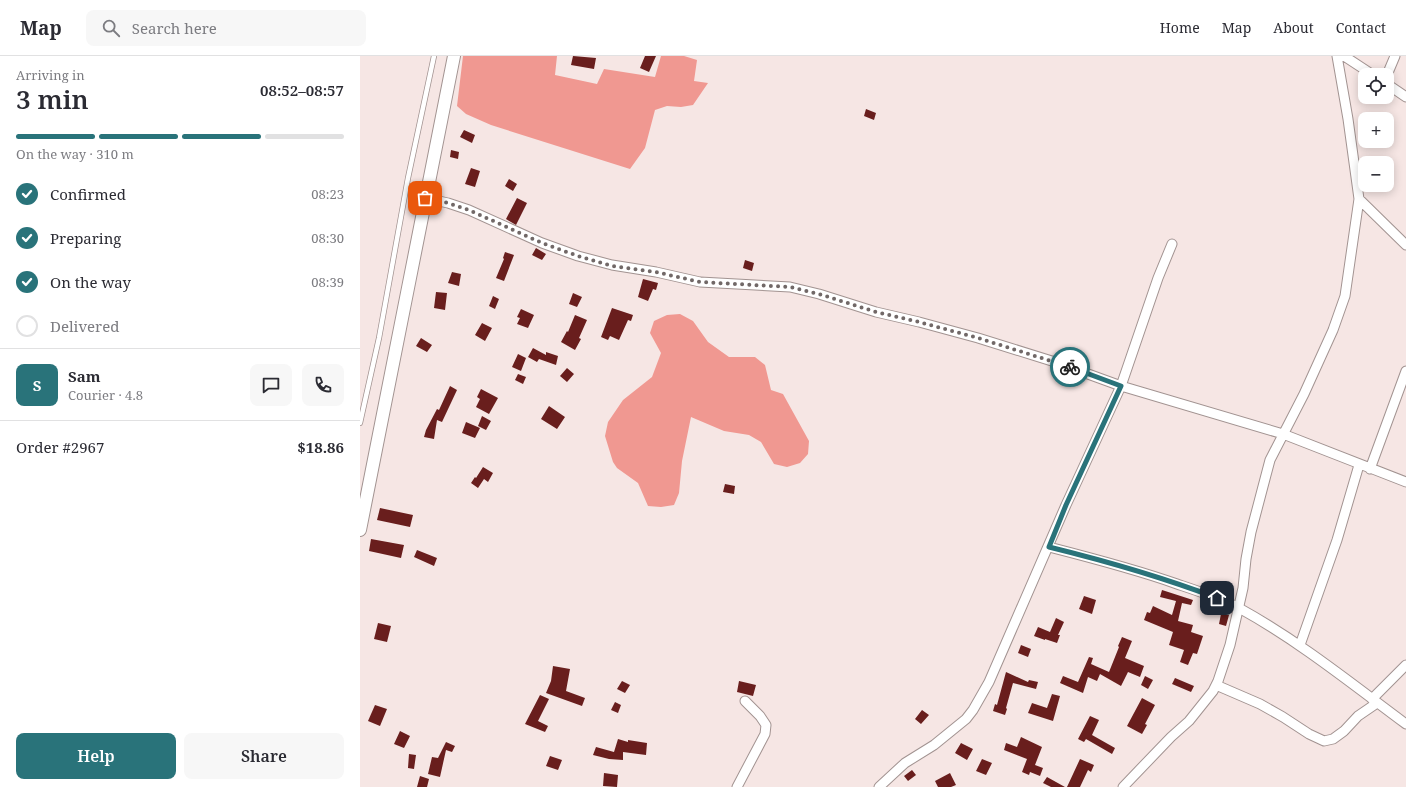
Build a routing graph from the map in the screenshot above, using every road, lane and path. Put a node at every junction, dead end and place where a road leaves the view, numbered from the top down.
1 (434, 56) edge
2 (454, 56) edge
3 (1338, 56) edge
4 (1344, 56) edge
5 (1395, 56) edge
6 (1362, 68) edge
7 (1390, 68) edge
8 (1394, 89) edge
9 (1406, 97) edge
10 (425, 198) junction
11 (1359, 199) junction
12 (1172, 244) dead end
13 (1406, 245) edge
14 (1406, 371) edge
15 (1121, 386) junction
16 (360, 423) edge
17 (1283, 434) junction
18 (1359, 465) junction
19 (1370, 469) junction
20 (1406, 482) edge
21 (360, 530) edge
22 (1049, 547) junction
23 (1238, 608) junction
24 (1300, 645) junction
25 (1406, 665) edge
26 (1216, 686) junction
27 (745, 701) dead end
28 (1375, 701) junction
29 (1406, 724) edge
30 (737, 787) edge
31 (879, 787) edge
32 (1123, 787) edge

1 - 16 lane
2 - 10 street
3 - 11 street
4 - 6 street
5 - 7 street
8 - 9 street
10 - 15 street
10 - 21 street
11 - 13 street
11 - 17 street
12 - 15 street
14 - 19 street
15 - 17 street
15 - 22 street
17 - 18 street
17 - 23 street
18 - 19 street
18 - 24 street
19 - 20 street
22 - 23 street
22 - 31 street
23 - 24 street
23 - 26 street
24 - 28 street
25 - 28 street
26 - 28 street
26 - 32 street
27 - 30 street
28 - 29 street

